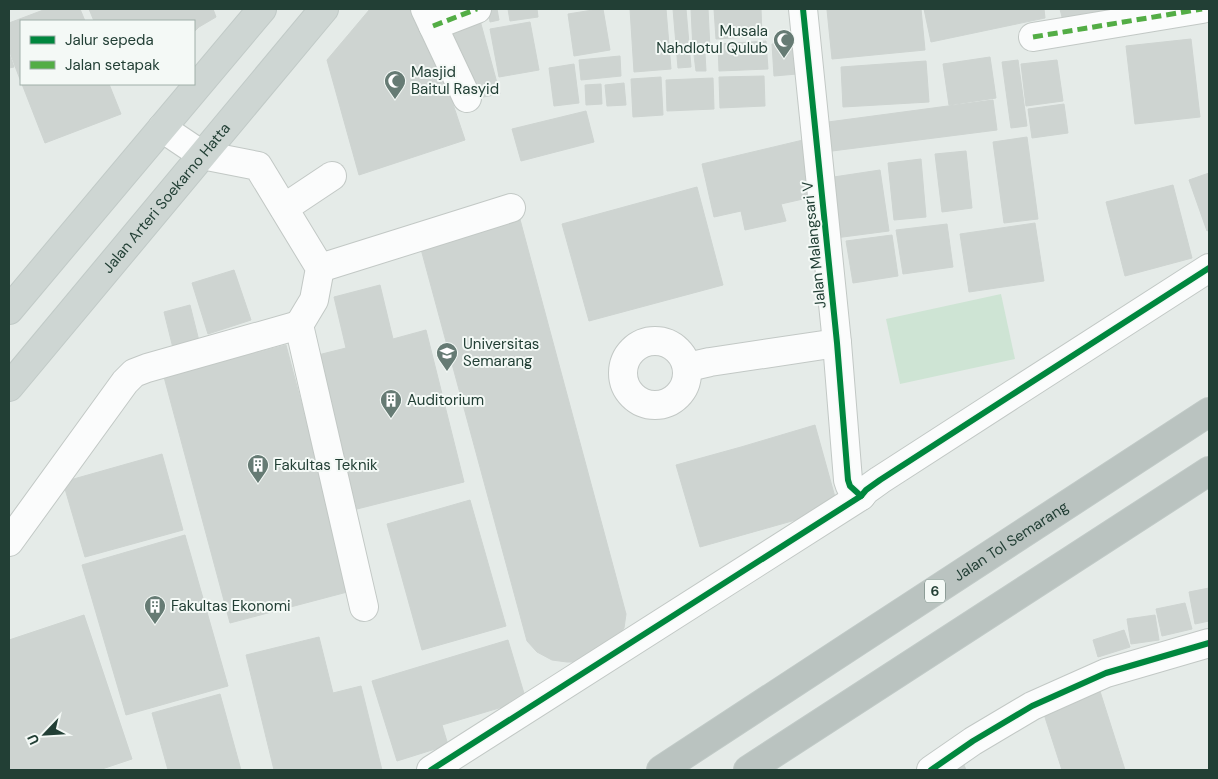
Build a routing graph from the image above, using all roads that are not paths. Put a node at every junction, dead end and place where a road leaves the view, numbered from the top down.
1 (262, 9) edge
2 (324, 9) edge
3 (476, 9) edge
4 (802, 9) edge
5 (1202, 9) edge
6 (429, 17) edge
7 (1034, 37) dead end
8 (468, 98) dead end
9 (162, 128) junction
10 (202, 155) junction
11 (332, 176) dead end
12 (284, 208) junction
13 (511, 208) dead end
14 (320, 268) junction
15 (1209, 268) edge
16 (9, 310) edge
17 (299, 325) junction
18 (837, 343) junction
19 (688, 367) dead end
20 (9, 386) edge
21 (1209, 412) edge
22 (1209, 471) edge
23 (855, 488) junction
24 (9, 542) edge
25 (364, 607) dead end
26 (1209, 643) edge
27 (431, 770) edge
28 (661, 770) edge
29 (748, 770) edge
30 (931, 770) edge

1 - 9 main road
2 - 10 main road, Jalan Arteri Soekarno Hatta
3 - 6 street
4 - 18 street, Jalan Malangsari V
5 - 7 street
6 - 8 street
9 - 10 street
9 - 16 main road
10 - 12 street
10 - 20 main road, Jalan Arteri Soekarno Hatta
11 - 12 street
12 - 14 street
13 - 14 street
14 - 17 street
15 - 23 street
17 - 24 street
17 - 25 street
18 - 19 street
18 - 23 street, Jalan Malangsari V
21 - 28 highway, Jalan Tol Semarang / 6
22 - 29 highway
23 - 27 street
26 - 30 street

